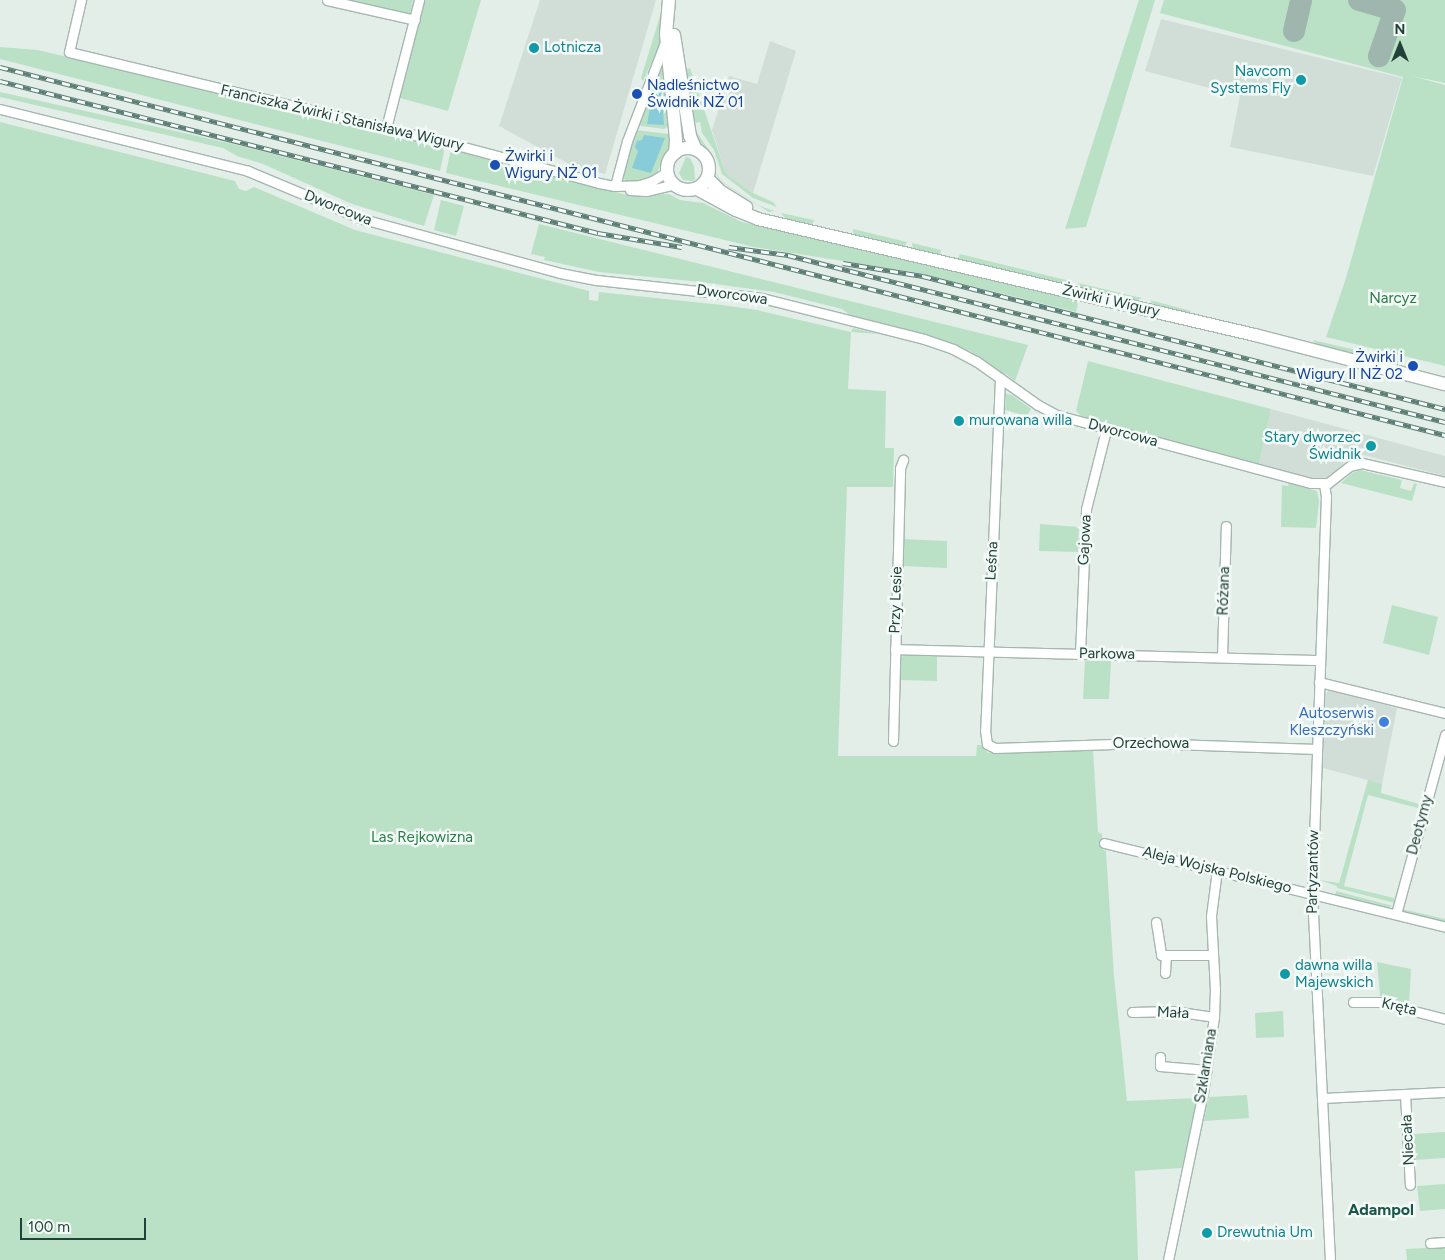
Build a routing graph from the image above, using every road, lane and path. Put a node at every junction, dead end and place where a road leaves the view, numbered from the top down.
1 (81, 0) edge
2 (327, 0) edge
3 (420, 0) edge
4 (669, 0) edge
5 (675, 0) edge
6 (415, 20) junction
7 (666, 39) junction
8 (0, 109) edge
9 (386, 128) junction
10 (696, 150) junction
11 (675, 152) junction
12 (666, 172) junction
13 (707, 178) junction
14 (673, 185) junction
15 (616, 186) junction
16 (697, 189) junction
17 (775, 222) junction
18 (1000, 378) junction
19 (1445, 384) edge
20 (1106, 430) junction
21 (904, 460) dead end
22 (1445, 482) edge
23 (1324, 484) junction
24 (1226, 526) dead end
25 (894, 649) junction
26 (988, 651) junction
27 (1080, 654) junction
28 (1222, 657) junction
29 (1320, 660) junction
30 (1319, 682) junction
31 (1445, 713) edge
32 (1445, 735) edge
33 (894, 740) dead end
34 (987, 744) joint
35 (1316, 749) junction
36 (1104, 843) dead end
37 (1217, 870) junction
38 (1312, 893) junction
39 (1396, 914) junction
40 (1156, 922) dead end
41 (1445, 927) edge
42 (1166, 955) junction
43 (1212, 955) junction
44 (1165, 973) dead end
45 (1352, 1002) dead end
46 (1132, 1012) dead end
47 (1214, 1017) junction
48 (1445, 1019) edge
49 (1160, 1057) dead end
50 (1207, 1070) junction
51 (1445, 1092) edge
52 (1405, 1094) junction
53 (1322, 1098) junction
54 (1410, 1186) dead end
55 (1445, 1242) edge
56 (1430, 1243) dead end
57 (1168, 1260) edge
58 (1330, 1260) edge

1 - 9 street, Franciszka Żwirki i Stanisława Wigury
2 - 6 street
3 - 6 street
4 - 7 main road
5 - 10 main road
6 - 9 street
7 - 11 main road
7 - 15 street
8 - 18 street, Dworcowa
9 - 15 street, Franciszka Żwirki i Stanisława Wigury
10 - 11 main road
10 - 13 main road
11 - 12 main road
12 - 14 main road
12 - 15 street
13 - 16 main road
13 - 17 main road, Żwirki i Wigury
14 - 15 street, Franciszka Żwirki i Stanisława Wigury
14 - 16 main road
16 - 17 main road, Żwirki i Wigury
17 - 19 main road, Żwirki i Wigury
18 - 20 street, Dworcowa
18 - 26 street, Leśna
20 - 23 street, Dworcowa
20 - 27 street, Gajowa
21 - 25 street, Przy Lesie
22 - 23 street
23 - 29 street, Partyzantów
24 - 28 street, Różana
25 - 26 street, Parkowa
25 - 33 street, Przy Lesie
26 - 27 street, Parkowa
26 - 34 street, Leśna
27 - 28 street, Parkowa
28 - 29 street, Parkowa
29 - 30 street, Partyzantów
30 - 31 street
30 - 35 street, Partyzantów
32 - 39 street, Deotymy
34 - 35 street, Orzechowa
35 - 38 street, Partyzantów
36 - 37 street, Aleja Wojska Polskiego
37 - 38 street, Aleja Wojska Polskiego
37 - 43 street, Szklarniana
38 - 39 street, Aleja Wojska Polskiego
38 - 53 street, Partyzantów
39 - 41 street, Aleja Wojska Polskiego
40 - 42 street
42 - 43 street
42 - 44 street
43 - 47 street, Szklarniana
45 - 48 street, Kręta
46 - 47 street, Mała
47 - 50 street, Szklarniana
49 - 50 street
50 - 57 street, Szklarniana
51 - 52 street
52 - 53 street
52 - 54 street, Niecała
53 - 58 street, Partyzantów
55 - 56 street

